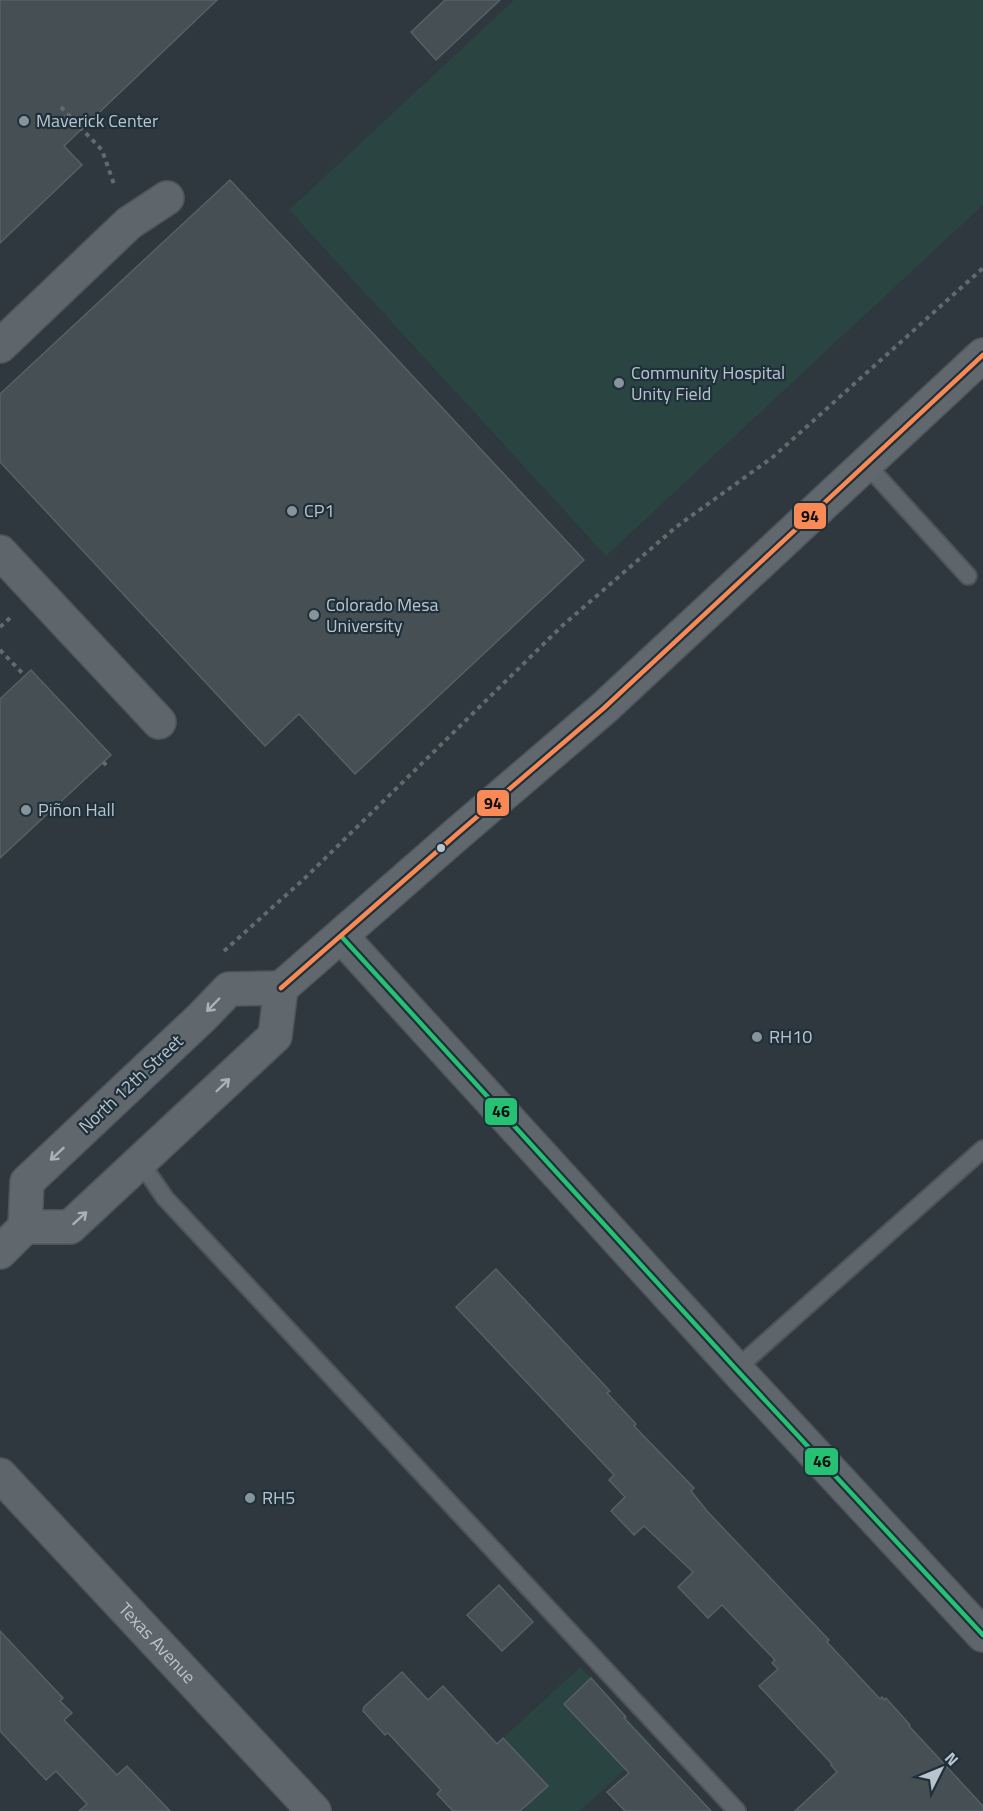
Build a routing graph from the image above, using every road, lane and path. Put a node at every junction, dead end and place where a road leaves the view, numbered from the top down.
1 (61, 107) dead end
2 (102, 150) dead end
3 (167, 198) dead end
4 (983, 268) edge
5 (0, 346) edge
6 (983, 355) edge
7 (866, 464) junction
8 (0, 552) edge
9 (968, 576) dead end
10 (0, 650) edge
11 (25, 676) dead end
12 (159, 722) dead end
13 (103, 762) dead end
14 (109, 768) dead end
15 (340, 936) junction
16 (215, 959) dead end
17 (281, 988) junction
18 (983, 1149) edge
19 (141, 1163) junction
20 (25, 1227) junction
21 (0, 1252) edge
22 (736, 1369) junction
23 (0, 1475) edge
24 (983, 1635) edge
25 (314, 1811) edge
26 (737, 1811) edge

1 - 2 path
3 - 5 street
4 - 16 path
6 - 7 main road
7 - 9 lane
7 - 15 main road
8 - 12 street
10 - 11 path
13 - 14 path
15 - 17 main road
15 - 22 street
19 -> 17 main road
17 -> 20 main road, North 12th Street
18 - 22 lane
20 -> 19 main road
19 - 26 lane
20 - 21 main road
22 - 24 street
23 - 25 street, Texas Avenue

